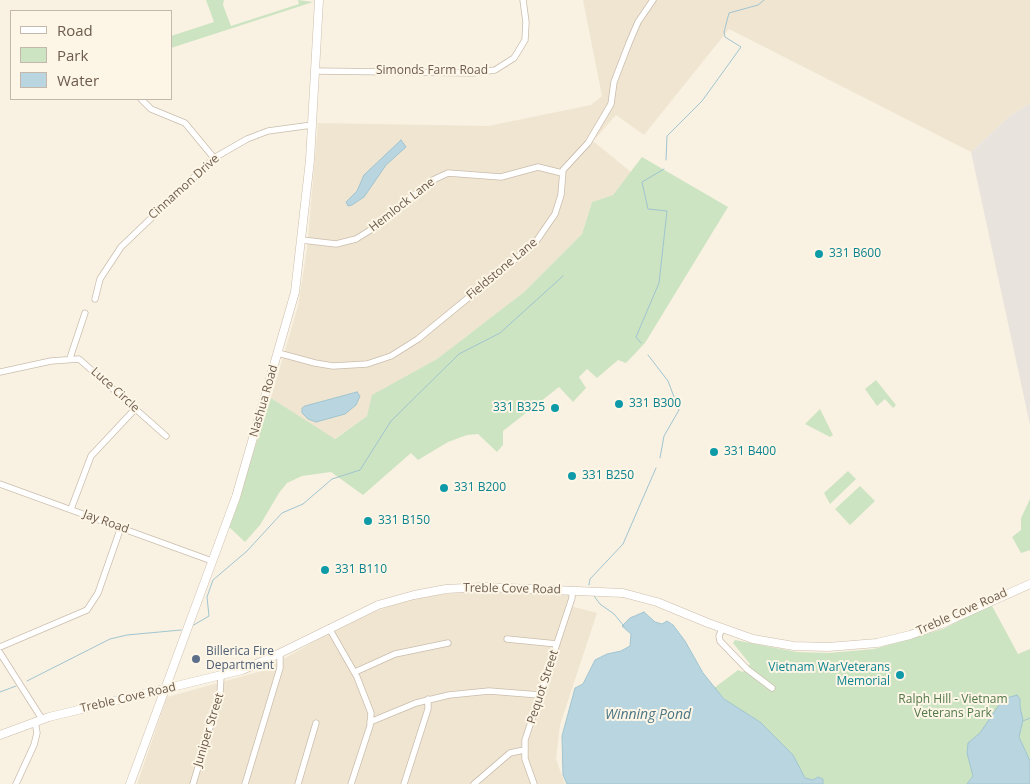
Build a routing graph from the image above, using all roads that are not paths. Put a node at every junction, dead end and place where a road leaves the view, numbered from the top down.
1 (318, 0) edge
2 (523, 0) edge
3 (653, 0) edge
4 (315, 71) junction
5 (142, 100) edge
6 (312, 125) junction
7 (214, 158) junction
8 (562, 173) junction
9 (302, 240) junction
10 (95, 299) dead end
11 (85, 313) dead end
12 (278, 353) junction
13 (70, 358) junction
14 (0, 372) edge
15 (136, 408) junction
16 (166, 436) dead end
17 (0, 484) edge
18 (71, 509) junction
19 (121, 527) junction
20 (212, 561) junction
21 (1030, 584) edge
22 (572, 590) junction
23 (329, 628) junction
24 (722, 629) junction
25 (507, 639) dead end
26 (448, 643) dead end
27 (557, 644) junction
28 (0, 647) edge
29 (0, 653) edge
30 (280, 653) junction
31 (172, 668) junction
32 (355, 672) junction
33 (221, 676) junction
34 (188, 683) junction
35 (772, 688) dead end
36 (164, 689) junction
37 (540, 695) junction
38 (428, 700) junction
39 (39, 720) junction
40 (370, 722) junction
41 (316, 723) dead end
42 (0, 735) edge
43 (524, 750) junction
44 (16, 784) edge
45 (130, 784) edge
46 (193, 784) edge
47 (244, 784) edge
48 (298, 784) edge
49 (351, 784) edge
50 (404, 784) edge
51 (474, 784) edge
52 (534, 784) edge

1 - 4 main road, Nashua Road
2 - 4 street, Simonds Farm Road
3 - 8 street
4 - 6 main road, Nashua Road
5 - 7 street
6 - 7 street, Cinnamon Drive
6 - 9 main road, Nashua Road
7 - 10 street, Cinnamon Drive
8 - 9 street, Hemlock Lane
8 - 12 street, Fieldstone Lane
9 - 12 main road, Nashua Road
11 - 13 street
12 - 20 main road, Nashua Road
13 - 14 street
13 - 15 street, Luce Circle
15 - 16 street, Luce Circle
15 - 18 street
17 - 18 street, Jay Road
18 - 19 street, Jay Road
19 - 20 street, Jay Road
19 - 28 street
20 - 31 main road, Nashua Road
21 - 24 main road, Treble Cove Road
22 - 23 main road, Treble Cove Road
22 - 24 main road, Treble Cove Road
22 - 27 street, Pequot Street
23 - 30 main road, Treble Cove Road
23 - 32 street
24 - 35 street
25 - 27 street
26 - 32 street
27 - 37 street, Pequot Street
29 - 39 street
30 - 33 main road, Treble Cove Road
30 - 47 street
31 - 34 main road
31 - 36 main road, Nashua Road
32 - 40 street
33 - 34 main road, Treble Cove Road
33 - 46 street, Juniper Street
34 - 36 main road, Treble Cove Road
36 - 39 main road, Treble Cove Road
36 - 45 main road, Nashua Road
37 - 38 street
37 - 43 street, Pequot Street
38 - 40 street
38 - 50 street
39 - 42 main road, Treble Cove Road
39 - 44 street
40 - 49 street
41 - 48 street
43 - 51 street
43 - 52 street

